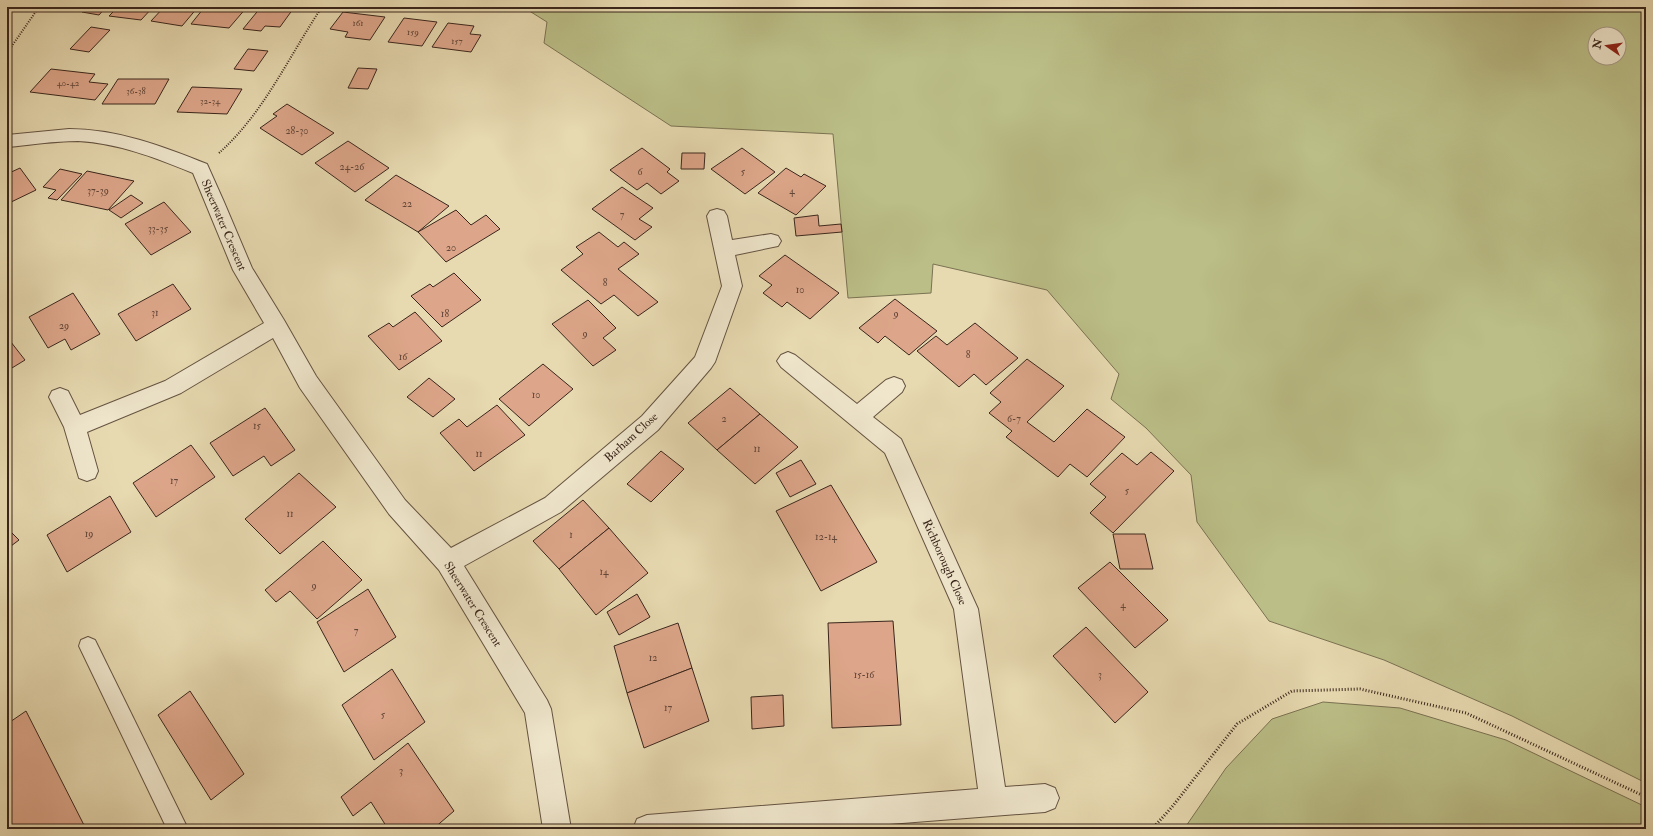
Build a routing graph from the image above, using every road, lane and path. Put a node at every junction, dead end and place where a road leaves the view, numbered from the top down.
1 (39, 7) edge
2 (322, 7) edge
3 (7, 53) edge
4 (7, 141) edge
5 (200, 169) junction
6 (718, 216) dead end
7 (771, 241) dead end
8 (724, 249) junction
9 (277, 326) junction
10 (788, 361) dead end
11 (894, 386) dead end
12 (60, 397) dead end
13 (857, 416) junction
14 (75, 427) junction
15 (87, 471) dead end
16 (448, 562) junction
17 (88, 646) dead end
18 (1646, 797) edge
19 (1045, 798) dead end
20 (993, 802) junction
21 (178, 829) edge
22 (557, 829) edge
23 (647, 829) edge
24 (1152, 829) edge

1 - 3 path
2 - 5 path
4 - 5 street, Sheerwater Crescent
5 - 9 street, Sheerwater Crescent
6 - 8 street, Barham Close
7 - 8 street
8 - 16 street, Barham Close
9 - 14 street
9 - 16 street, Sheerwater Crescent
10 - 13 street, Richborough Close
11 - 13 street
12 - 14 street
13 - 20 street, Richborough Close
14 - 15 street
16 - 22 street, Sheerwater Crescent
17 - 21 lane
18 - 24 path
19 - 20 street
20 - 23 street

